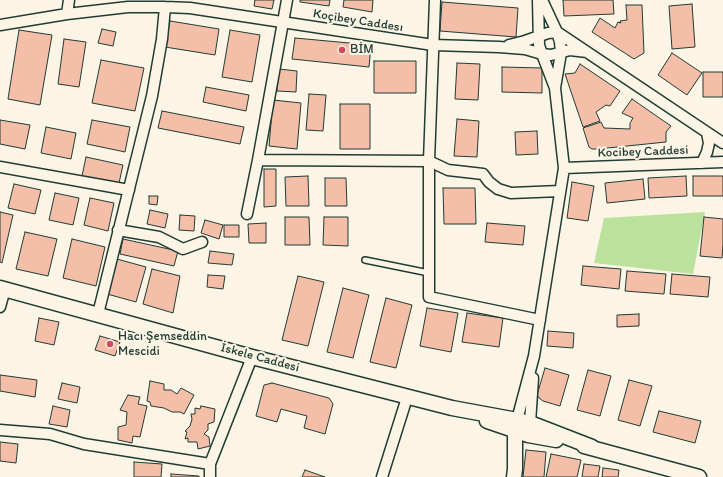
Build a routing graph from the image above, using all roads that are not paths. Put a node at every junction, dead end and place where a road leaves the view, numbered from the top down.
1 (69, 0) edge
2 (287, 0) edge
3 (435, 0) edge
4 (538, 0) edge
5 (542, 0) edge
6 (129, 4) edge
7 (165, 7) junction
8 (67, 14) junction
9 (283, 22) junction
10 (0, 25) edge
11 (557, 32) junction
12 (539, 35) junction
13 (433, 45) junction
14 (499, 47) junction
15 (587, 52) junction
16 (560, 53) junction
17 (542, 54) junction
18 (555, 88) junction
19 (708, 133) junction
20 (723, 143) edge
21 (258, 160) junction
22 (429, 161) junction
23 (723, 162) edge
24 (702, 163) junction
25 (0, 166) edge
26 (564, 168) junction
27 (129, 190) junction
28 (560, 191) junction
29 (247, 214) dead end
30 (118, 230) junction
31 (202, 242) dead end
32 (365, 260) dead end
33 (429, 273) junction
34 (2, 288) edge
35 (0, 307) edge
36 (98, 314) junction
37 (540, 320) junction
38 (252, 357) junction
39 (405, 404) dead end
40 (522, 427) junction
41 (0, 430) edge
42 (210, 464) junction
43 (514, 473) edge
44 (210, 477) edge
45 (382, 477) edge
46 (699, 477) edge

1 - 8 street
2 - 9 street
3 - 13 street
4 - 12 street
5 - 11 street
6 - 7 street, Koçibey Caddesı
6 - 8 street, Koçibey Caddesı
7 - 9 street, Koçibey Caddesı
7 - 27 street
8 - 10 street, Koçibey Caddesı
9 - 13 street, Koçibey Caddesı
9 - 21 street
11 - 12 street, Koçibey Caddesı
11 - 15 street
11 - 16 street
12 - 14 street, Koçibey Caddesı
12 - 17 street
13 - 14 street, Koçibey Caddesı
13 - 22 street
14 - 17 street, Koçibey Caddesı
15 - 16 street, Koçibey Caddesı
15 - 19 street
16 - 17 street, Koçibey Caddesı
16 - 18 street
17 - 18 street
18 - 26 street
19 - 20 street
19 - 24 street
21 - 22 street
21 - 29 street
22 - 28 street
22 - 33 street
23 - 24 street, Kocibey Caddesi
24 - 26 street, Kocibey Caddesi
25 - 27 street
26 - 28 street
27 - 30 street
28 - 37 street
30 - 31 street
30 - 36 street
32 - 33 lane
33 - 37 street
34 - 35 street
34 - 36 main road, İskele Caddesi
36 - 38 main road, İskele Caddesi
37 - 40 street
38 - 40 main road, İskele Caddesi
38 - 42 street
39 - 45 street
40 - 43 main road
40 - 46 main road, İskele Caddesi
41 - 42 street
42 - 44 street

